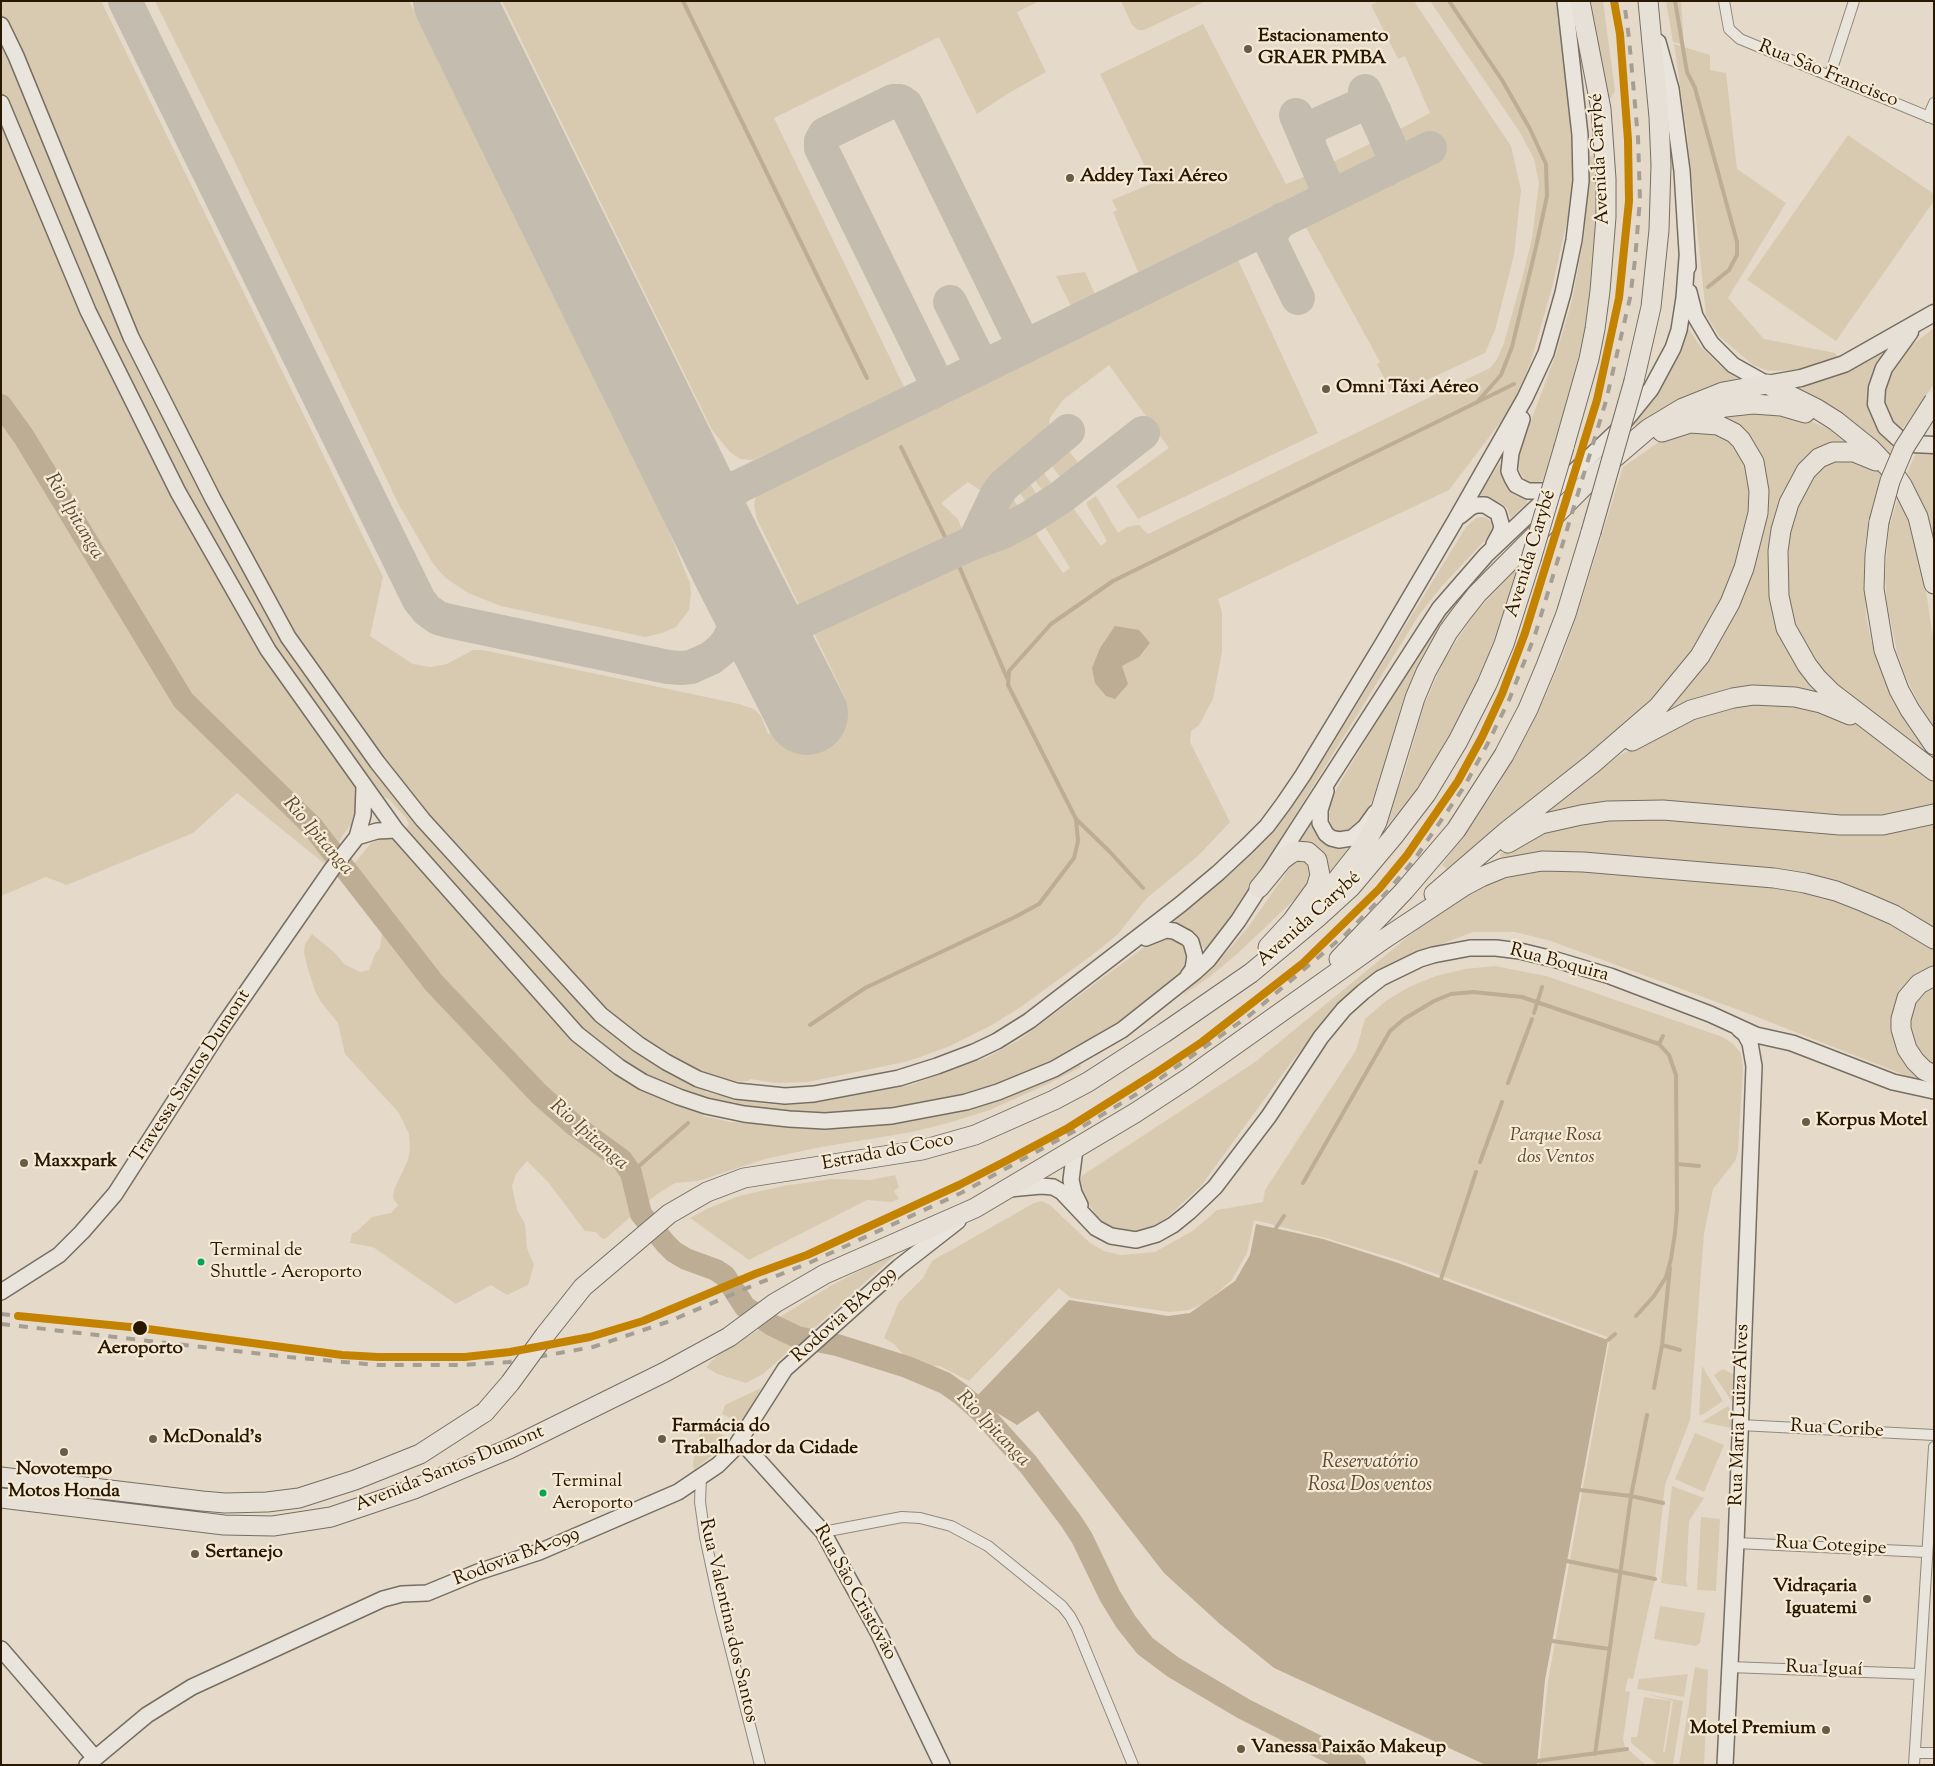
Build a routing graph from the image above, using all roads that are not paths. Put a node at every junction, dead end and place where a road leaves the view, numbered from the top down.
1 (1565, 1) edge
2 (1580, 1) edge
3 (1724, 1) edge
4 (1854, 1) edge
5 (1649, 9) edge
6 (1, 25) edge
7 (1830, 75) junction
8 (1, 103) edge
9 (1934, 103) edge
10 (1931, 118) edge
11 (1687, 258) junction
12 (1934, 313) edge
13 (1916, 324) junction
14 (1546, 353) junction
15 (1767, 384) junction
16 (1934, 402) edge
17 (1662, 432) junction
18 (1862, 441) junction
19 (1934, 445) edge
20 (1892, 471) junction
21 (1598, 472) junction
22 (1561, 483) junction
23 (1455, 521) junction
24 (1486, 555) junction
25 (1934, 584) edge
26 (1878, 728) junction
27 (1934, 746) edge
28 (1592, 764) junction
29 (1334, 769) junction
30 (1934, 771) edge
31 (1390, 781) junction
32 (364, 787) junction
33 (1932, 815) edge
34 (396, 830) junction
35 (355, 840) junction
36 (1452, 879) junction
37 (1259, 888) junction
38 (1384, 938) junction
39 (1934, 939) edge
40 (1288, 943) junction
41 (1123, 950) junction
42 (1934, 976) edge
43 (1179, 987) junction
44 (1210, 1000) junction
45 (1282, 1010) junction
46 (1734, 1025) junction
47 (1779, 1040) junction
48 (1754, 1066) junction
49 (1934, 1075) edge
50 (1934, 1091) edge
51 (1075, 1149) junction
52 (1005, 1189) junction
53 (975, 1208) junction
54 (1086, 1217) junction
55 (614, 1260) joint
56 (4, 1291) edge
57 (1740, 1425) junction
58 (1934, 1435) edge
59 (740, 1440) junction
60 (1934, 1447) edge
61 (1, 1477) edge
62 (701, 1477) junction
63 (1, 1498) edge
64 (823, 1532) junction
65 (1736, 1543) junction
66 (1926, 1552) junction
67 (1929, 1589) edge
68 (1, 1649) edge
69 (1729, 1666) junction
70 (1919, 1674) junction
71 (1915, 1753) junction
72 (1934, 1753) edge
73 (94, 1762) edge
74 (760, 1765) edge
75 (942, 1765) edge
76 (1134, 1765) edge
77 (1725, 1765) edge
78 (1914, 1765) edge

1 - 14 main road
2 - 40 highway, Avenida Carybé, bridge
3 - 7 street, Rua São Francisco
4 - 7 street
5 - 11 main road
5 - 45 highway, bridge
6 - 41 main road
7 - 10 street, Rua São Francisco
8 - 32 main road
9 - 10 street
11 - 15 main road
11 - 22 main road
12 - 13 main road
13 - 15 main road
13 - 19 main road
14 - 22 main road
14 - 23 main road
15 - 18 highway
15 - 21 highway
16 - 27 highway, bridge
17 - 18 highway
17 - 21 highway
17 - 28 highway
18 - 20 highway
20 - 25 highway
20 - 26 highway
21 - 31 highway
22 - 24 main road
23 - 24 main road
23 - 41 main road
24 - 29 main road
26 - 28 highway
26 - 30 highway
28 - 36 highway
29 - 31 main road
29 - 37 main road
31 - 40 highway
32 - 34 main road
32 - 35 main road, Travessa Santos Dumont
33 - 36 highway
34 - 35 main road
34 - 43 main road
35 - 56 main road, Travessa Santos Dumont
36 - 38 highway
37 - 43 main road
37 - 44 highway
38 - 39 highway
38 - 45 highway
40 - 44 highway, Avenida Carybé
41 - 43 main road
42 - 49 highway
44 - 55 highway, Estrada do Coco
45 - 51 highway
46 - 47 main road, Rua Boquira
46 - 48 main road, Rua Maria Luiza Alves
46 - 54 main road, Rua Boquira
47 - 48 main road, Rua Maria Luiza Alves
47 - 50 main road, Rua Boquira
48 - 57 main road, Rua Maria Luiza Alves
51 - 52 highway
51 - 54 main road, Rua Boquira
52 - 53 highway
52 - 54 main road, Rua Boquira
53 - 59 main road, Rodovia BA-099
53 - 63 highway, Avenida Santos Dumont
55 - 61 highway, Avenida Santos Dumont, bridge
57 - 58 street, Rua Coribe
57 - 65 main road, Rua Maria Luiza Alves
59 - 62 main road, Rodovia BA-099
59 - 64 main road, Rua São Cristóvão
60 - 66 street
62 - 73 main road, Rodovia BA-099
62 - 74 street, Rua Valentina dos Santos
64 - 75 main road, Rua São Cristóvão
64 - 76 street
65 - 66 street, Rua Cotegipe
65 - 69 main road, Rua Maria Luiza Alves
66 - 67 street
67 - 70 street
68 - 73 main road
69 - 70 street, Rua Iguaí
69 - 77 main road, Rua Maria Luiza Alves
70 - 71 street
71 - 72 street
71 - 78 street

